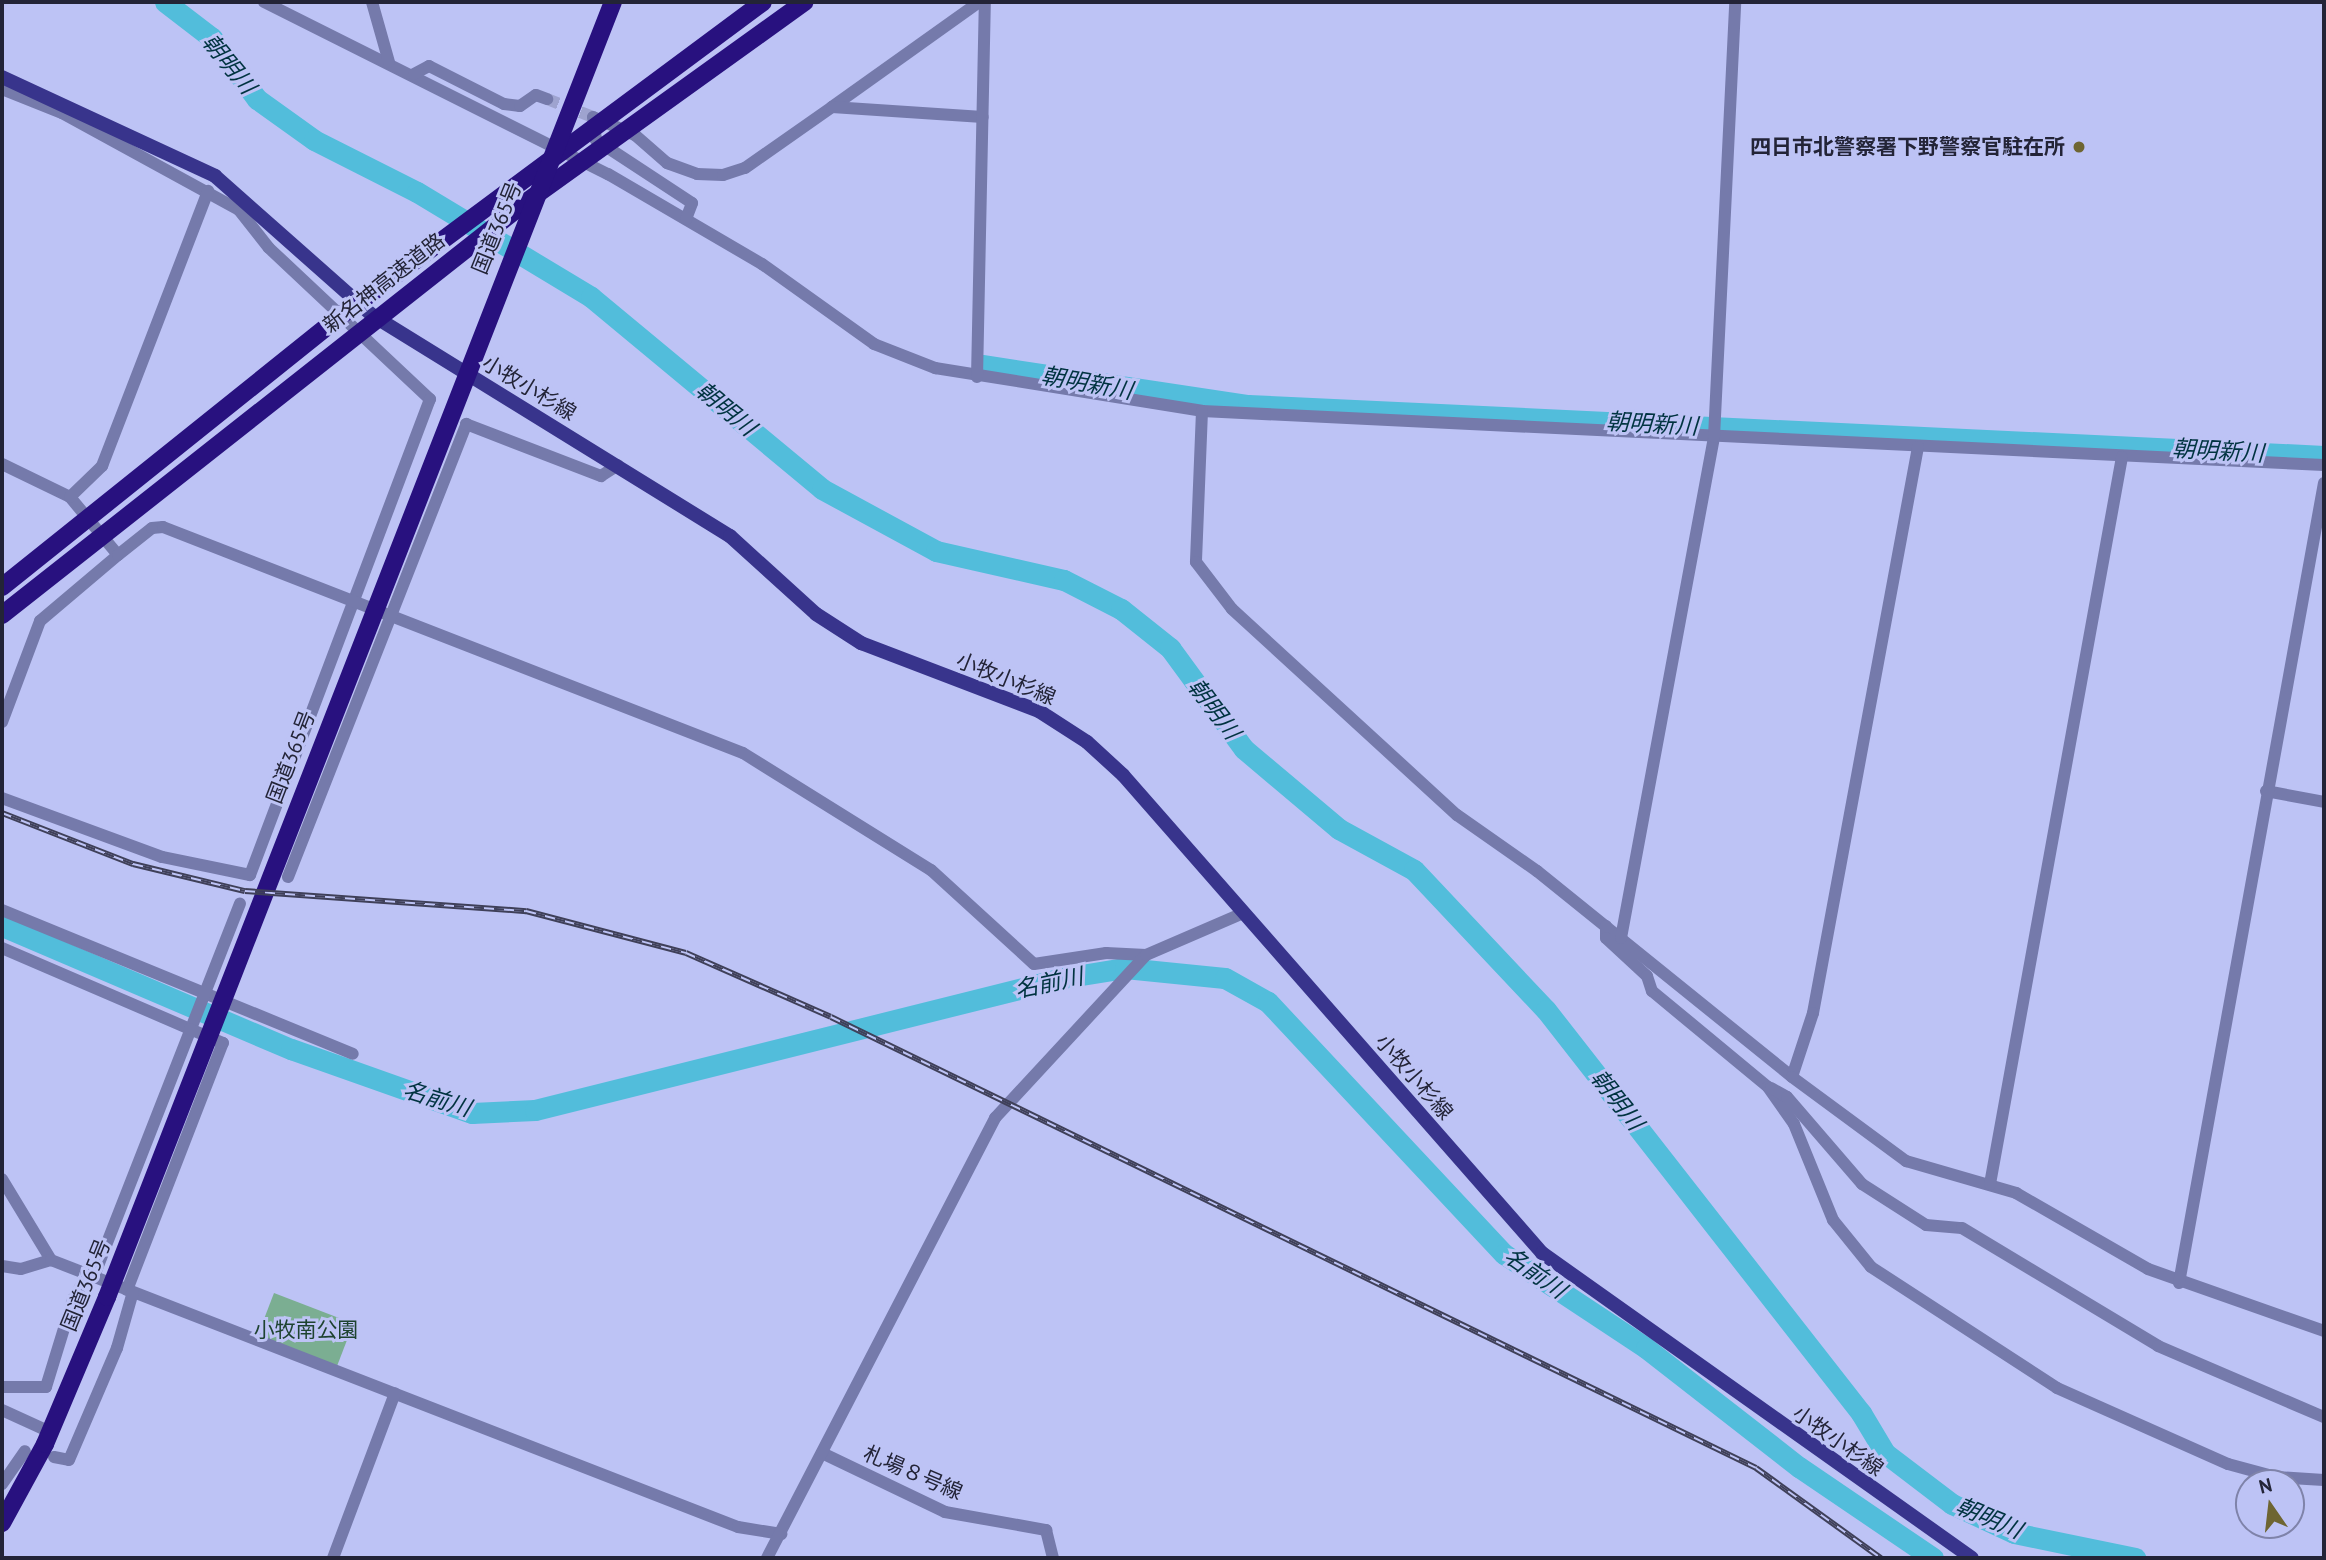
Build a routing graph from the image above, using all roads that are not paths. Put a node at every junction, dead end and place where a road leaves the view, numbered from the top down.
1 (264, 2) edge
2 (372, 2) edge
3 (613, 2) edge
4 (763, 2) edge
5 (805, 2) edge
6 (979, 2) edge
7 (985, 2) edge
8 (1735, 2) edge
9 (389, 62) junction
10 (414, 74) junction
11 (2, 77) edge
12 (2, 89) edge
13 (547, 99) tunnel mouth
14 (832, 107) junction
15 (983, 117) junction
16 (554, 146) junction
17 (208, 191) junction
18 (687, 219) junction
19 (465, 374) junction
20 (977, 377) junction
21 (1202, 411) junction
22 (1715, 430) junction
23 (1918, 447) junction
24 (2122, 457) junction
25 (2, 464) edge
26 (618, 465) junction
27 (2324, 465) edge
28 (2324, 483) edge
29 (70, 497) junction
30 (118, 555) junction
31 (2, 587) edge
32 (355, 603) junction
33 (2, 615) edge
34 (390, 615) junction
35 (2, 722) edge
36 (2266, 791) junction
37 (2, 798) edge
38 (2324, 802) edge
39 (288, 877) dead end
40 (240, 904) dead end
41 (2, 910) edge
42 (1243, 913) junction
43 (1606, 926) junction
44 (1621, 938) junction
45 (2, 948) edge
46 (1144, 957) junction
47 (200, 997) junction
48 (189, 1026) junction
49 (353, 1054) dead end
50 (1792, 1077) junction
51 (1768, 1087) junction
52 (2, 1179) edge
53 (1990, 1184) junction
54 (51, 1260) junction
55 (2, 1266) edge
56 (91, 1276) junction
57 (2179, 1283) junction
58 (130, 1291) junction
59 (2324, 1331) edge
60 (2, 1387) edge
61 (395, 1393) junction
62 (2, 1410) edge
63 (2324, 1417) edge
64 (50, 1432) junction
65 (25, 1451) dead end
66 (822, 1453) junction
67 (54, 1457) dead end
68 (2324, 1480) edge
69 (2, 1484) edge
70 (2, 1523) edge
71 (781, 1534) junction
72 (333, 1558) edge
73 (767, 1558) edge
74 (1053, 1558) edge
75 (1972, 1558) edge

1 - 9 street
2 - 9 street
3 - 16 highway, 国道365号
4 - 31 highway, 新名神高速道路
5 - 33 highway, 新名神高速道路
6 - 14 street
7 - 15 street
8 - 22 street
9 - 10 street
10 - 13 street
10 - 16 street
11 - 19 main road, 小牧小杉線
12 - 17 street
14 - 15 street
14 - 18 street
15 - 20 street
16 - 18 street
16 - 19 highway, 国道365号
17 - 29 street
17 - 32 street
18 - 20 street
19 - 26 main road, 小牧小杉線
19 - 64 highway, 国道365号
20 - 21 street
21 - 22 street
21 - 43 street
22 - 23 street
22 - 44 street
23 - 24 street
23 - 50 street
24 - 27 street
24 - 53 street
25 - 29 street
26 - 34 street
26 - 42 main road, 小牧小杉線
28 - 36 street
29 - 30 street
30 - 32 street
30 - 35 street
32 - 34 street
32 - 37 street
34 - 39 street
34 - 46 street
36 - 38 street
36 - 57 street
40 - 47 street
41 - 47 street
42 - 46 street
42 - 75 main road, 小牧小杉線
43 - 44 street
43 - 51 street
44 - 50 street
45 - 48 street
46 - 66 street
47 - 48 street
47 - 49 street
48 - 56 street
48 - 58 street
50 - 53 street
51 - 63 street
51 - 68 street
52 - 54 street
53 - 57 street
54 - 55 street
54 - 56 street
56 - 58 street
56 - 60 street
57 - 59 street
58 - 61 street
58 - 67 street
61 - 71 street
61 - 72 street
62 - 64 street
64 - 70 highway, 国道365号
65 - 69 street
66 - 71 street
66 - 74 street, 札場８号線
71 - 73 street

